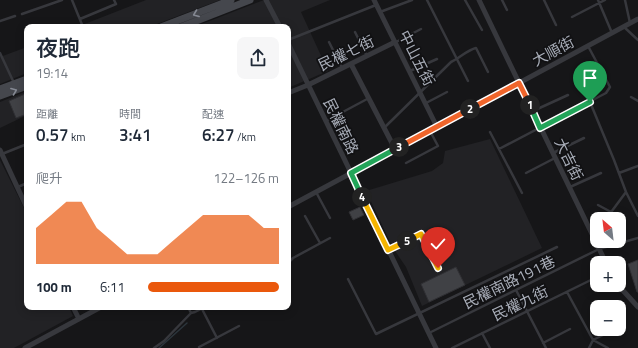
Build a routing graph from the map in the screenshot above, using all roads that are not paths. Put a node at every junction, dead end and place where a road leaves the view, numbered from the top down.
1 (62, 0) edge
2 (72, 0) edge
3 (114, 0) edge
4 (231, 0) edge
5 (250, 0) edge
6 (266, 0) edge
7 (412, 0) edge
8 (427, 0) edge
9 (465, 0) edge
10 (479, 0) edge
11 (502, 0) edge
12 (544, 0) edge
13 (605, 0) edge
14 (625, 0) edge
15 (375, 2) edge
16 (598, 2) edge
17 (507, 10) dead end
18 (380, 12) junction
19 (22, 14) dead end
20 (15, 16) dead end
21 (572, 17) dead end
22 (80, 19) junction
23 (638, 19) edge
24 (0, 22) edge
25 (81, 24) edge
26 (169, 24) edge
27 (189, 24) edge
28 (278, 24) edge
29 (630, 24) junction
30 (556, 25) dead end
31 (624, 26) junction
32 (421, 29) dead end
33 (482, 30) dead end
34 (355, 32) dead end
35 (612, 33) junction
36 (291, 39) edge
37 (638, 40) edge
38 (329, 42) dead end
39 (395, 42) junction
40 (588, 46) junction
41 (291, 49) edge
42 (0, 53) edge
43 (367, 56) junction
44 (437, 59) dead end
45 (457, 59) junction
46 (352, 64) junction
47 (342, 68) junction
48 (410, 72) junction
49 (488, 72) dead end
50 (575, 73) dead end
51 (24, 80) edge
52 (468, 81) dead end
53 (519, 83) junction
54 (14, 84) junction
55 (308, 85) junction
56 (24, 87) edge
57 (0, 89) edge
58 (420, 91) junction
59 (447, 92) dead end
60 (291, 93) edge
61 (568, 95) dead end
62 (0, 96) edge
63 (631, 97) dead end
64 (369, 98) junction
65 (638, 101) edge
66 (590, 102) junction
67 (426, 103) junction
68 (533, 111) junction
69 (326, 121) junction
70 (438, 127) junction
71 (384, 128) junction
72 (540, 128) junction
73 (430, 131) junction
74 (490, 132) dead end
75 (584, 138) dead end
76 (24, 145) edge
77 (395, 149) junction
78 (499, 149) junction
79 (1, 152) edge
80 (554, 156) junction
81 (406, 163) dead end
82 (638, 166) edge
83 (351, 173) junction
84 (526, 173) dead end
85 (601, 173) dead end
86 (619, 173) junction
87 (24, 184) edge
88 (18, 187) junction
89 (569, 187) junction
90 (316, 192) junction
91 (626, 192) junction
92 (522, 193) dead end
93 (24, 201) edge
94 (291, 205) edge
95 (598, 205) dead end
96 (611, 212) joint
97 (305, 216) dead end
98 (638, 216) edge
99 (330, 218) dead end
100 (330, 238) dead end
101 (638, 238) edge
102 (320, 244) junction
103 (558, 247) dead end
104 (599, 249) junction
105 (388, 250) junction
106 (602, 256) edge
107 (291, 260) edge
108 (438, 268) dead end
109 (348, 279) dead end
110 (590, 280) edge
111 (516, 290) junction
112 (567, 292) junction
113 (624, 292) edge
114 (638, 307) edge
115 (74, 310) edge
116 (96, 310) edge
117 (190, 310) edge
118 (199, 310) edge
119 (203, 310) edge
120 (527, 311) junction
121 (191, 313) junction
122 (419, 313) junction
123 (79, 319) junction
124 (239, 326) dead end
125 (570, 329) dead end
126 (429, 333) junction
127 (482, 333) junction
128 (601, 336) edge
129 (217, 338) junction
130 (593, 340) junction
131 (543, 343) junction
132 (199, 347) dead end
133 (25, 348) edge
134 (154, 348) edge
135 (436, 348) edge
136 (452, 348) edge
137 (490, 348) edge
138 (546, 348) edge
139 (589, 348) edge
140 (608, 348) edge

1 - 19 lane
2 - 22 lane
3 - 22 lane
4 -> 26 main road
5 - 27 main road
6 - 28 street
7 - 18 lane
8 - 45 lane
9 - 33 lane
10 - 53 street, 大吉街
11 - 17 lane
12 - 30 lane
13 - 16 lane
14 - 29 lane
15 - 18 street, 中山五街
15 - 36 lane
16 - 21 lane
16 - 35 lane
18 - 39 street, 中山五街
20 - 24 lane
22 - 25 lane
23 - 29 street, 大順街
29 - 31 street, 大順街
31 - 35 street, 大順街
31 - 37 lane
32 - 39 lane
34 - 43 lane
35 - 40 street, 大順街
38 - 47 lane
39 - 43 street, 民權七街
39 - 48 street, 中山五街
40 - 53 street, 大順街
40 - 66 lane
41 - 55 street, 民權南路
42 - 54 lane
43 - 46 street, 民權七街
44 - 48 lane
45 - 49 lane
45 - 52 lane
45 - 58 lane
46 - 47 street, 民權七街
46 - 64 street
47 - 55 street, 民權七街
48 - 58 street, 中山五街
50 - 66 lane
51 - 54 main road
53 - 68 street, 大吉街
53 - 70 street, 大順街
54 - 57 main road
55 - 60 street, 民權七街
55 - 69 street, 民權南路
62 -> 56 main road
58 - 67 street, 中山五街
58 - 71 lane
59 - 67 lane
61 - 68 lane
63 - 65 lane
64 - 69 lane
64 - 71 street
66 - 72 lane
66 - 86 lane
67 - 70 street, 中山五街
68 - 72 street, 大吉街
69 - 83 street, 民權南路
70 - 73 street, 大順街
71 - 77 street
72 - 78 lane
72 - 80 street, 大吉街
73 - 77 street, 大順街
73 - 81 lane
74 - 78 lane
75 - 80 lane
76 - 79 lane
77 - 83 street, 大順街
78 - 92 lane
79 - 88 street
80 - 84 lane
80 - 89 street, 大吉街
82 - 86 lane
83 - 90 street, 大順街
83 - 105 street, 民權南路
85 - 89 lane
86 - 91 lane
87 - 88 lane
88 - 93 street
89 - 104 street, 大吉街
90 - 94 street, 大順街
90 - 99 lane
91 - 96 lane
91 - 98 lane
95 - 96 lane
97 - 102 lane
100 - 102 lane
101 - 104 lane, 民權南路191巷
102 - 107 lane
103 - 122 lane
104 - 106 street, 大吉街
104 - 111 lane, 民權南路191巷
105 - 108 lane
105 - 122 street, 民權南路
109 - 122 lane
110 - 112 lane, 民權九街
111 - 120 lane
111 - 126 lane, 民權南路191巷
112 - 120 lane, 民權九街
112 - 130 lane
113 - 114 street
115 - 123 street
116 - 123 street
117 - 121 lane
118 - 121 lane
119 - 129 lane
120 - 127 lane, 民權九街
120 - 131 lane
121 - 134 lane
122 - 126 street, 民權南路
123 - 133 street
124 - 129 lane
125 - 131 lane
126 - 135 street, 民權南路
127 - 136 lane, 民權九街
127 - 137 lane
128 - 130 lane
129 - 132 lane
130 - 139 lane
130 - 140 lane
131 - 138 lane

